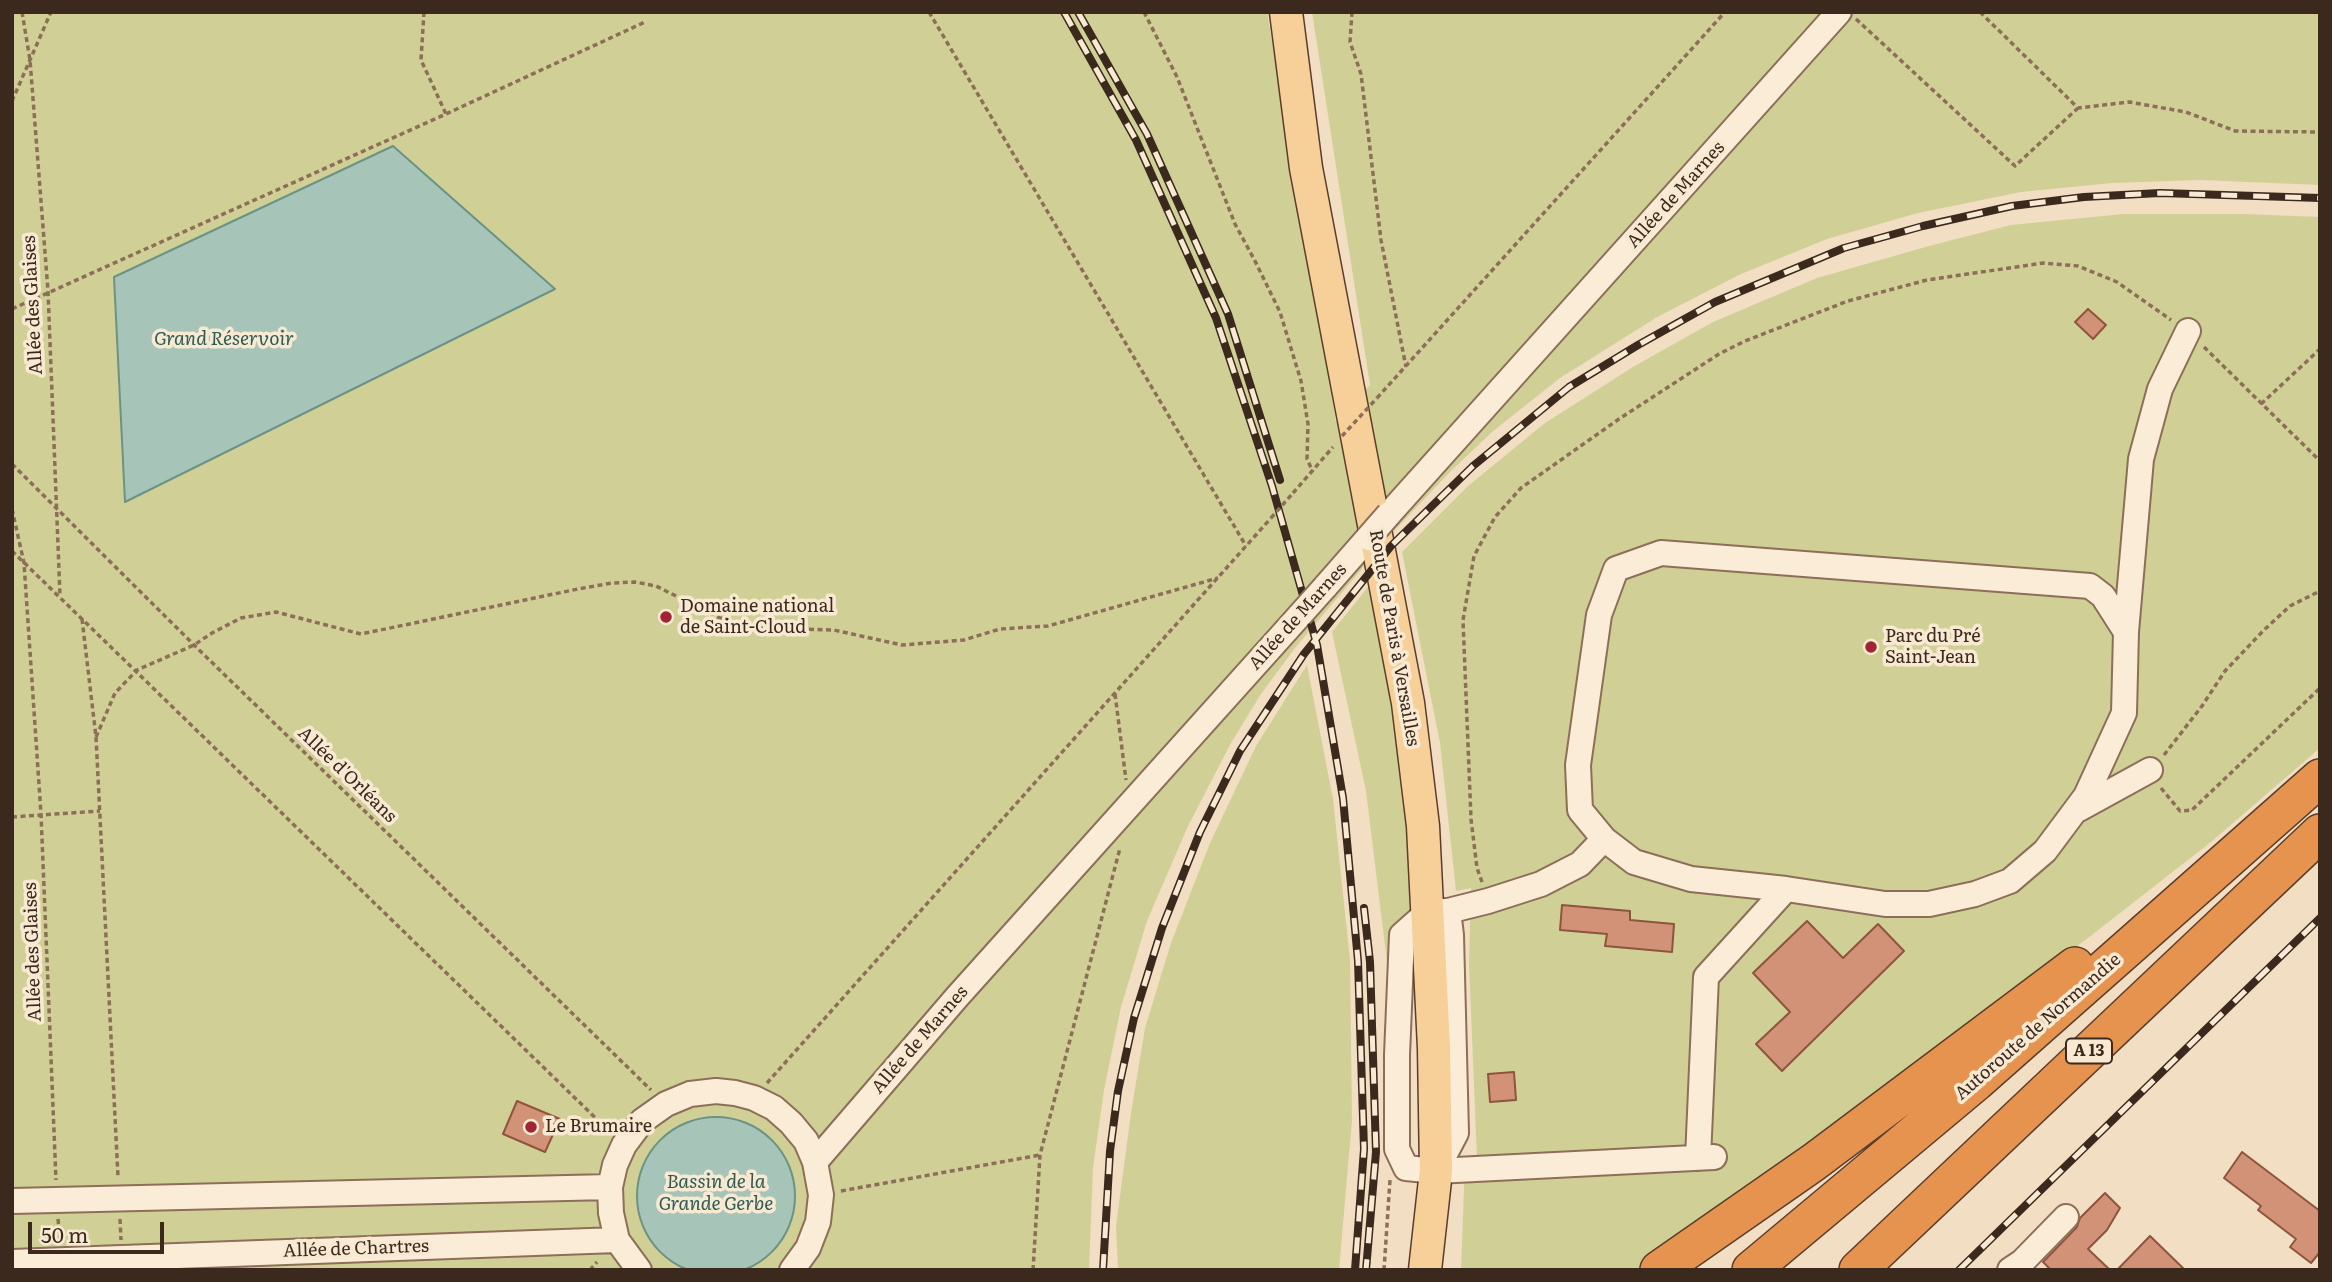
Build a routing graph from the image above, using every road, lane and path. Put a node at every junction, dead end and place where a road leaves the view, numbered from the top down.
1 (22, 12) edge
2 (51, 12) edge
3 (424, 12) edge
4 (929, 12) edge
5 (1144, 12) edge
6 (1286, 12) edge
7 (1352, 12) edge
8 (1725, 12) edge
9 (1839, 12) edge
10 (1849, 12) edge
11 (1980, 12) edge
12 (645, 22) dead end
13 (30, 60) junction
14 (12, 101) edge
15 (2078, 107) junction
16 (446, 114) junction
17 (2320, 132) edge
18 (48, 291) junction
19 (12, 309) edge
20 (2188, 331) junction
21 (2319, 352) edge
22 (1406, 366) junction
23 (2261, 404) junction
24 (2320, 461) edge
25 (12, 464) edge
26 (1313, 472) junction
27 (12, 509) edge
28 (56, 509) junction
29 (1246, 546) junction
30 (12, 551) edge
31 (24, 563) junction
32 (1218, 578) junction
33 (2320, 591) edge
34 (60, 598) junction
35 (82, 620) junction
36 (2126, 632) junction
37 (194, 645) junction
38 (136, 670) junction
39 (2320, 688) edge
40 (1115, 694) junction
41 (96, 737) junction
42 (2150, 770) junction
43 (2320, 778) edge
44 (1131, 805) junction
45 (100, 811) junction
46 (2075, 811) junction
47 (41, 814) junction
48 (12, 817) edge
49 (2320, 833) edge
50 (1604, 839) junction
51 (1121, 845) dead end
52 (1786, 889) junction
53 (1488, 901) junction
54 (1438, 911) junction
55 (2161, 920) junction
56 (754, 1098) junction
57 (666, 1104) junction
58 (624, 1145) junction
59 (1397, 1147) junction
60 (1040, 1155) junction
61 (816, 1162) junction
62 (1436, 1171) junction
63 (610, 1186) junction
64 (821, 1195) junction
65 (119, 1197) junction
66 (57, 1199) junction
67 (12, 1201) edge
68 (2066, 1217) dead end
69 (617, 1240) junction
70 (1880, 1256) edge
71 (122, 1258) junction
72 (61, 1260) junction
73 (12, 1262) edge
74 (639, 1270) edge
75 (792, 1270) edge
76 (1033, 1270) edge
77 (1384, 1270) edge
78 (1424, 1270) edge
79 (1659, 1270) edge
80 (1751, 1270) edge
81 (1858, 1270) edge
82 (2010, 1270) edge

1 - 13 path, Allée des Glaises
2 - 13 path
3 - 16 path
4 - 29 path
5 - 26 path
6 - 54 main road, Route de Paris à Versailles
7 - 22 path
8 - 22 path
9 - 44 street, Allée de Marnes, bridge
10 - 15 path
11 - 15 path
12 - 16 path
13 - 14 path
13 - 18 path, Allée des Glaises
15 - 17 path
16 - 18 path
18 - 19 path
18 - 28 path, Allée des Glaises
20 - 23 path
20 - 36 street
20 - 53 path
21 - 23 path
22 - 26 path, bridge
23 - 24 path
25 - 28 path, Allée d'Orléans
26 - 29 path, bridge
27 - 31 path, Allée des Glaises
28 - 34 path, Allée des Glaises
28 - 37 path, Allée d'Orléans
29 - 32 path
30 - 31 path
31 - 34 path
31 - 47 path, Allée des Glaises
32 - 37 path
32 - 40 path
33 - 42 path
34 - 35 path
35 - 38 path
35 - 41 path
36 - 46 street
36 - 50 street
37 - 38 path
37 - 57 path, Allée d'Orléans
38 - 41 path
38 - 58 path
39 - 42 path
40 - 44 path
40 - 56 path
41 - 45 path
42 - 46 street
43 - 55 highway, Autoroute de Normandie
44 - 61 street, Allée de Marnes
45 - 47 path
45 - 65 path
46 - 52 street
47 - 48 path
47 - 66 path, Allée des Glaises
49 - 70 highway, A 13
50 - 52 street
50 - 53 street
51 - 60 path
52 - 62 street
53 - 54 street
54 - 59 street
54 - 62 main road, Route de Paris à Versailles
55 - 79 highway
55 - 80 highway, Autoroute de Normandie
56 - 57 street
56 - 61 street
57 - 58 street
58 - 63 street
59 - 62 street
59 - 77 path
60 - 64 path
60 - 76 path
61 - 64 street
62 - 78 main road, Route de Paris à Versailles
63 - 65 street
63 - 69 street
64 - 75 street
65 - 66 street
65 - 71 path
66 - 67 street
66 - 72 path, Allée des Glaises
68 - 82 street
69 - 71 street, Allée de Chartres
69 - 74 street
70 - 81 highway, A 13
71 - 72 street, Allée de Chartres
72 - 73 street, Allée de Chartres

